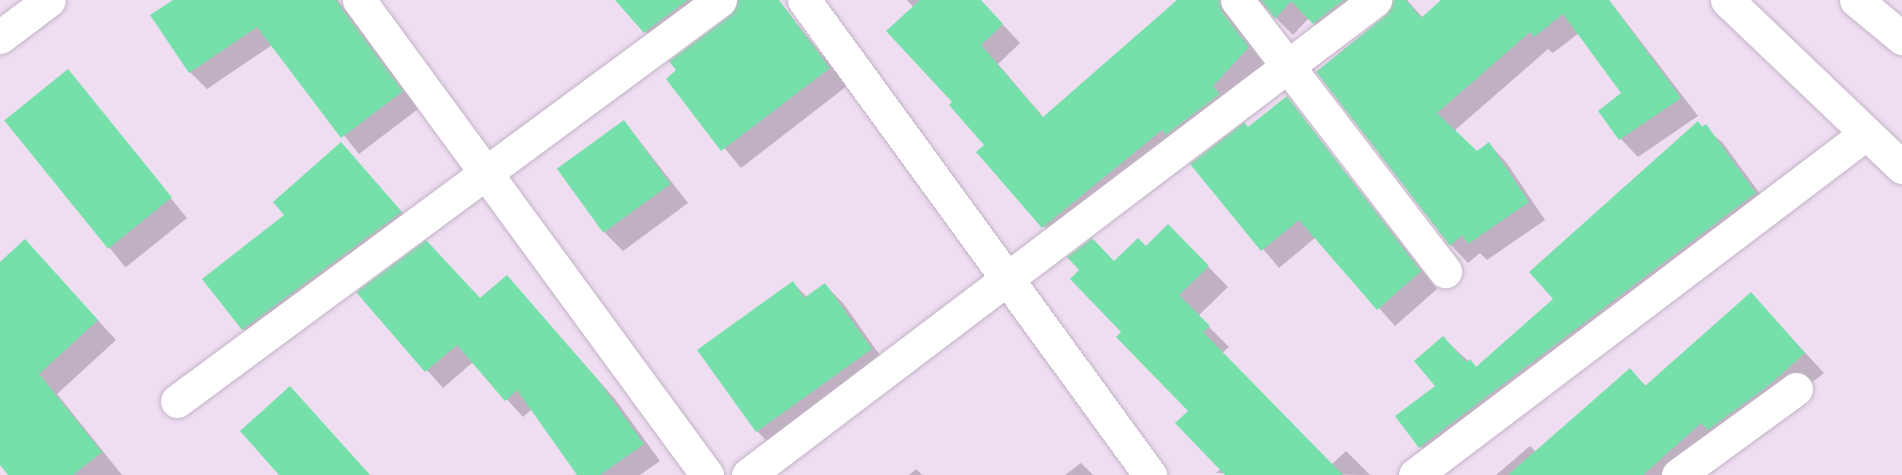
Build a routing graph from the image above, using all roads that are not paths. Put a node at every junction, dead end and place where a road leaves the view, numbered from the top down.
1 (49, 0) edge
2 (358, 0) edge
3 (720, 0) edge
4 (804, 0) edge
5 (1236, 0) edge
6 (1375, 0) edge
7 (1727, 0) edge
8 (1856, 0) edge
9 (0, 37) edge
10 (1902, 38) edge
11 (1288, 67) junction
12 (1864, 135) junction
13 (1902, 167) edge
14 (485, 173) junction
15 (1445, 271) dead end
16 (1005, 280) junction
17 (1796, 388) dead end
18 (177, 400) dead end
19 (707, 475) edge
20 (748, 475) edge
21 (1150, 475) edge
22 (1415, 475) edge
23 (1678, 475) edge

1 - 9 street
2 - 14 street
3 - 14 street
4 - 16 street
5 - 11 street
6 - 11 street
7 - 12 street
8 - 10 street
11 - 15 street
11 - 16 street
12 - 13 street
12 - 22 street
14 - 18 street
14 - 19 street
16 - 20 street
16 - 21 street
17 - 23 street

